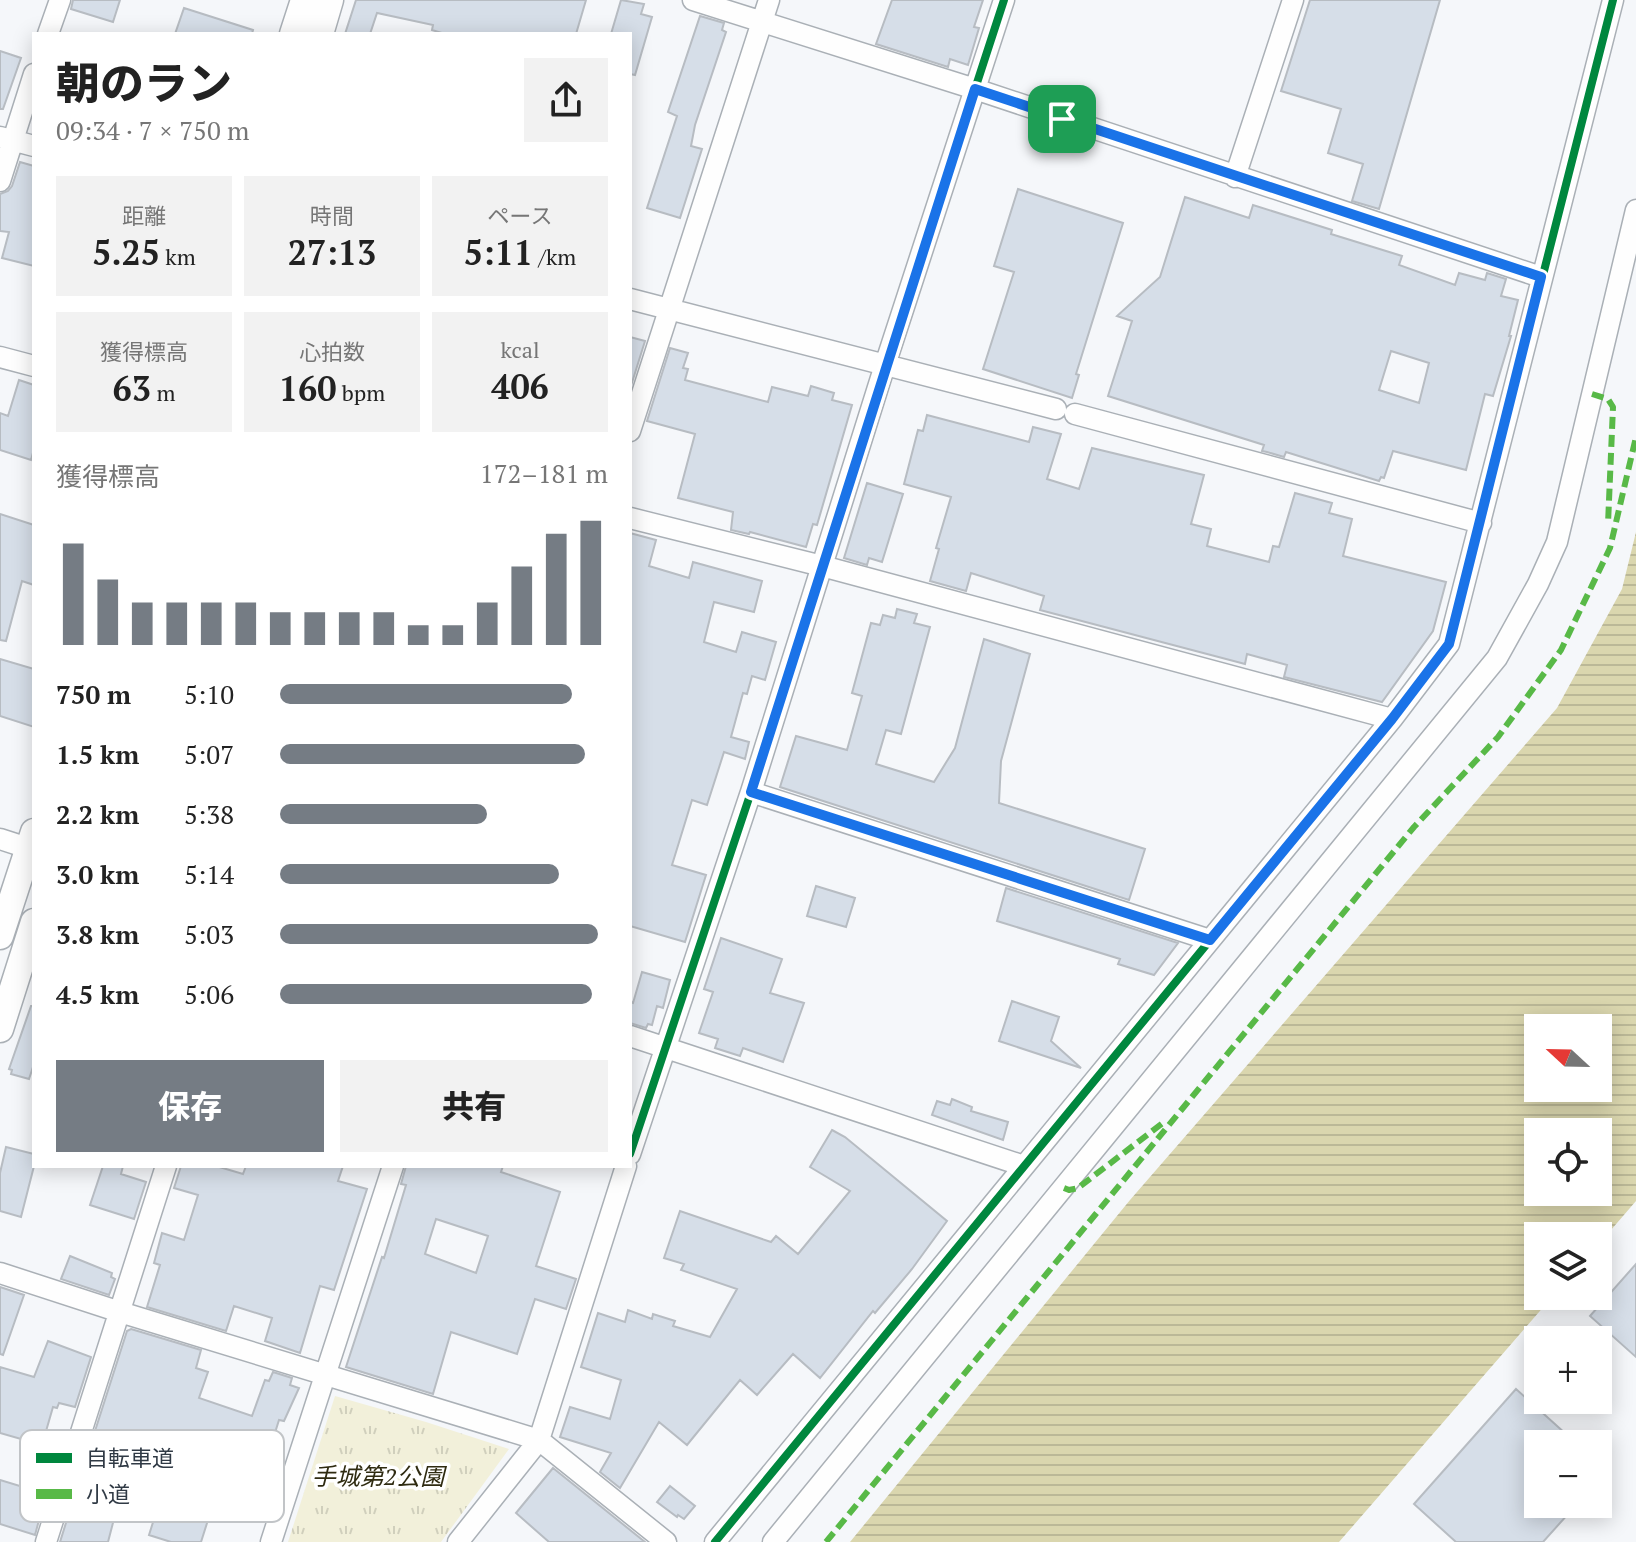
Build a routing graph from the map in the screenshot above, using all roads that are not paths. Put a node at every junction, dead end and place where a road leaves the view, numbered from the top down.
1 (60, 0) edge
2 (304, 0) edge
3 (330, 0) edge
4 (693, 0) edge
5 (769, 0) edge
6 (1004, 0) edge
7 (1293, 0) edge
8 (1613, 0) edge
9 (762, 21) junction
10 (49, 32) edge
11 (294, 32) edge
12 (321, 32) edge
13 (32, 79) edge
14 (975, 89) junction
15 (6, 138) edge
16 (32, 145) edge
17 (1235, 177) junction
18 (0, 181) edge
19 (1636, 210) edge
20 (1541, 277) junction
21 (632, 300) edge
22 (670, 309) junction
23 (0, 357) edge
24 (32, 365) edge
25 (885, 365) junction
26 (632, 425) edge
27 (632, 518) edge
28 (1481, 523) junction
29 (822, 566) junction
30 (1392, 719) junction
31 (751, 792) junction
32 (0, 839) edge
33 (32, 843) edge
34 (32, 928) edge
35 (0, 936) edge
36 (1210, 940) junction
37 (0, 1029) edge
38 (632, 1037) edge
39 (664, 1047) junction
40 (632, 1148) edge
41 (1024, 1166) junction
42 (165, 1168) edge
43 (392, 1168) edge
44 (625, 1168) edge
45 (0, 1273) edge
46 (120, 1312) junction
47 (326, 1374) junction
48 (82, 1430) edge
49 (539, 1440) junction
50 (284, 1502) edge
51 (52, 1522) edge
52 (278, 1522) edge
53 (46, 1542) edge
54 (271, 1542) edge
55 (458, 1542) edge
56 (666, 1542) edge
57 (715, 1542) edge
58 (773, 1542) edge

1 - 10 street
2 - 11 street
3 - 12 street
4 - 9 street
5 - 9 street
6 - 14 street
7 - 17 street
8 - 20 street
9 - 14 street
9 - 22 street
13 - 15 street
14 - 17 street
14 - 25 street
15 - 16 street
15 - 18 street
17 - 20 street
19 - 58 street
20 - 28 street
21 - 22 street
22 - 25 street
22 - 26 street
23 - 24 street
25 - 28 street
25 - 29 street
27 - 29 street
28 - 30 street
29 - 30 street
29 - 31 street
30 - 36 street
31 - 36 street
31 - 39 street
32 - 33 street
33 - 35 street
34 - 37 street
36 - 41 street
38 - 39 street
39 - 40 street
39 - 41 street
41 - 57 street
42 - 46 street
43 - 47 street
44 - 49 street
45 - 46 street
46 - 47 street
46 - 48 street
47 - 49 street
47 - 50 street
49 - 55 street
49 - 56 street
51 - 53 street
52 - 54 street

